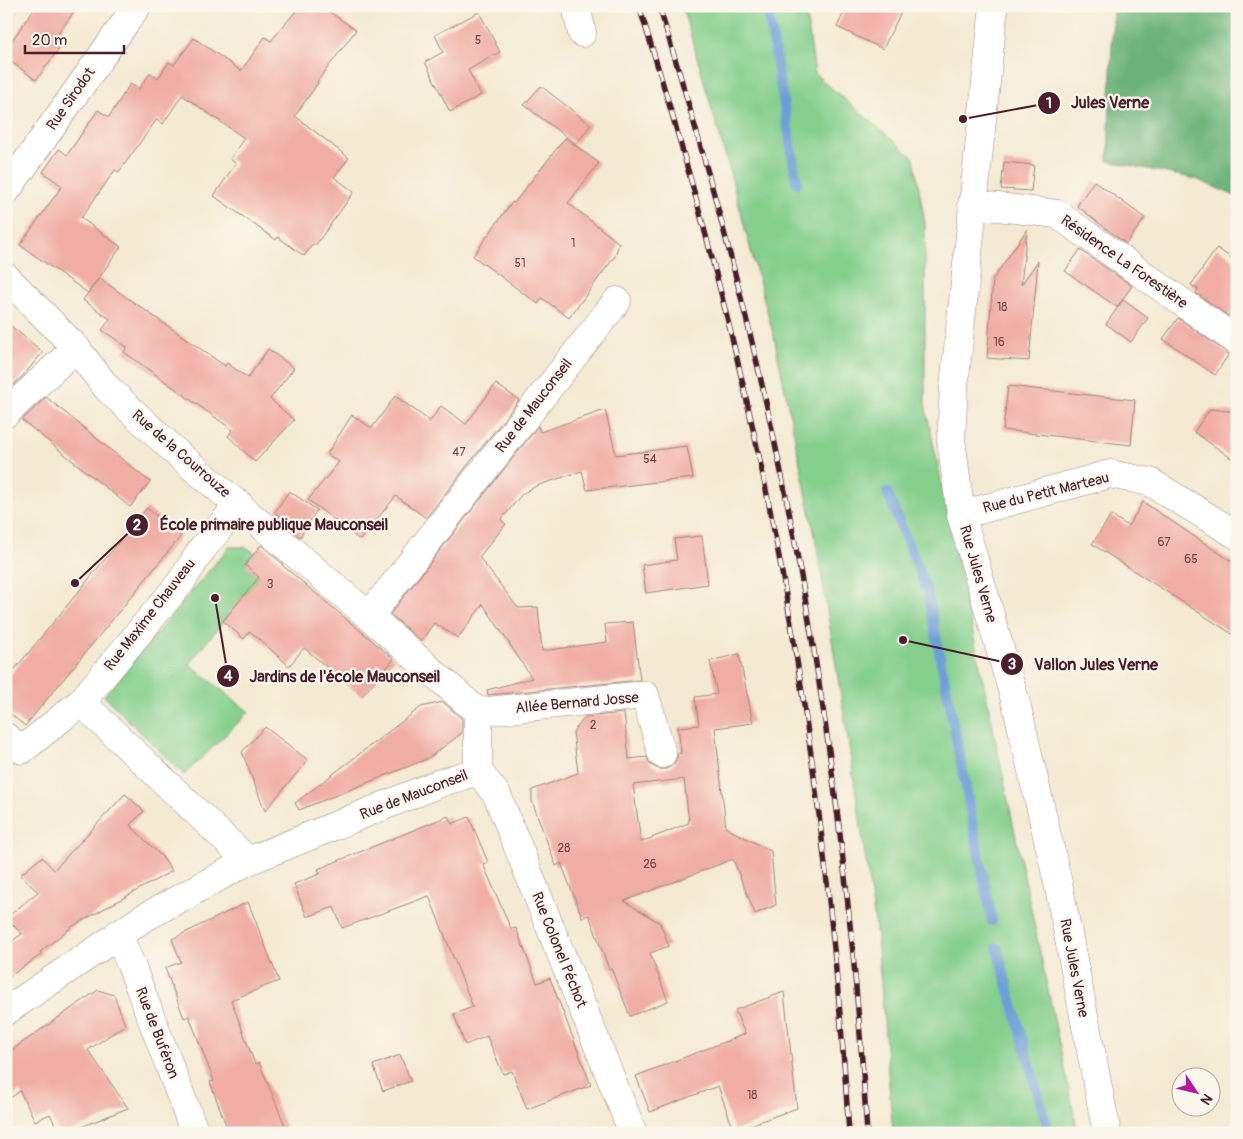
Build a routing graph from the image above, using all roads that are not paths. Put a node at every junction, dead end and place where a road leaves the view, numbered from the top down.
1 (137, 6) edge
2 (576, 6) edge
3 (994, 6) edge
4 (582, 33) dead end
5 (6, 191) edge
6 (972, 204) junction
7 (6, 277) edge
8 (617, 301) dead end
9 (1237, 342) edge
10 (76, 348) junction
11 (6, 413) edge
12 (239, 504) junction
13 (961, 515) junction
14 (1237, 535) edge
15 (369, 616) junction
16 (80, 702) junction
17 (478, 712) junction
18 (6, 737) edge
19 (662, 754) dead end
20 (478, 771) junction
21 (248, 861) junction
22 (118, 934) junction
23 (6, 1011) edge
24 (195, 1133) edge
25 (633, 1133) edge
26 (1107, 1133) edge

1 - 5 street, Rue Sirodot
2 - 4 street
3 - 6 street, Rue Jules Verne
6 - 9 street, Résidence La Forestière
6 - 13 street, Rue Jules Verne
7 - 10 street, Rue de la Courrouze
8 - 15 street, Rue de Mauconseil
10 - 11 street
10 - 12 street, Rue de la Courrouze
12 - 15 street, Rue de la Courrouze
12 - 16 street, Rue Maxime Chauveau
13 - 14 street, Rue du Petit Marteau
13 - 26 street, Rue Jules Verne
15 - 17 street
16 - 18 street, Rue Maxime Chauveau
16 - 21 street
17 - 19 street, Allée Bernard Josse
17 - 20 street, Rue de Mauconseil
20 - 21 street, Rue de Mauconseil
20 - 25 street, Rue Colonel Péchot
21 - 22 street, Rue de Mauconseil
22 - 23 street, Rue de Mauconseil
22 - 24 street, Rue de Buféron

